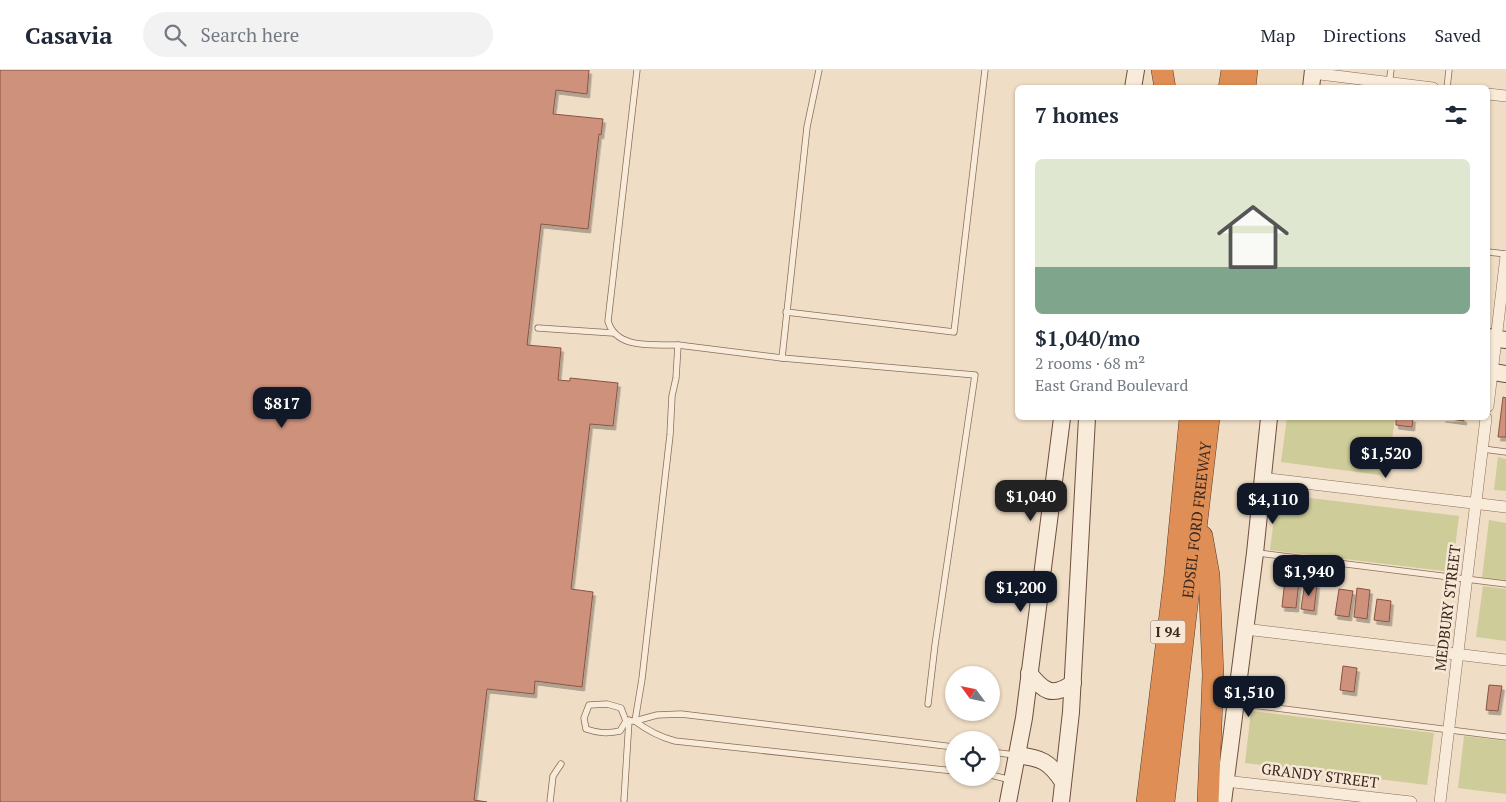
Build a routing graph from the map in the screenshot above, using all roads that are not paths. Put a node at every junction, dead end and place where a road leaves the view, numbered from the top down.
1 (637, 70) edge
2 (819, 70) edge
3 (985, 70) edge
4 (1136, 70) edge
5 (1162, 70) edge
6 (1391, 70) edge
7 (1449, 70) edge
8 (1312, 77) edge
9 (1134, 85) edge
10 (1164, 85) edge
11 (1389, 85) edge
12 (1447, 85) edge
13 (1490, 94) edge
14 (1506, 96) edge
15 (1490, 252) edge
16 (1506, 255) edge
17 (786, 312) junction
18 (538, 328) dead end
19 (613, 333) junction
20 (1496, 338) edge
21 (678, 345) junction
22 (782, 358) junction
23 (1495, 372) edge
24 (1490, 396) edge
25 (1062, 420) edge
26 (1088, 420) edge
27 (1190, 420) edge
28 (1209, 420) edge
29 (1269, 420) edge
30 (1486, 420) edge
31 (1483, 449) junction
32 (1506, 452) edge
33 (1262, 478) junction
34 (1476, 503) junction
35 (1506, 507) edge
36 (1198, 513) junction
37 (1255, 553) junction
38 (1467, 579) junction
39 (1506, 584) edge
40 (1245, 629) junction
41 (1458, 654) junction
42 (1506, 660) edge
43 (1029, 673) junction
44 (1072, 683) junction
45 (1235, 703) junction
46 (928, 704) dead end
47 (630, 721) junction
48 (1449, 730) junction
49 (1506, 737) edge
50 (945, 746) edge
51 (1000, 753) edge
52 (1017, 755) junction
53 (561, 764) dead end
54 (945, 770) edge
55 (1000, 778) edge
56 (1225, 780) junction
57 (1012, 781) junction
58 (1064, 782) junction
59 (624, 800) dead end
60 (550, 802) edge
61 (1008, 802) edge
62 (1061, 802) edge
63 (1147, 802) edge
64 (1164, 802) edge
65 (1208, 802) edge
66 (1222, 802) edge
67 (1411, 802) edge
68 (1440, 802) edge

1 - 19 lane
2 - 17 lane
3 - 17 lane
4 - 9 main road
5 - 10 highway
6 - 11 lane
7 - 12 lane
8 - 11 street
13 - 14 street
15 - 16 lane
16 - 20 street
17 - 22 lane
18 - 19 lane
19 - 21 lane
20 - 23 street
21 - 22 lane
21 - 47 lane
22 - 46 lane
23 - 24 street
25 - 43 main road
26 - 44 main road
27 - 63 highway, EDSEL FORD FREEWAY / I 94
28 - 36 highway, EDSEL FORD FREEWAY / I 94
29 - 33 main road
30 - 31 street, MEDBURY STREET
31 - 32 lane
31 - 34 street, MEDBURY STREET
33 - 34 street
33 - 37 main road
34 - 35 street
34 - 38 street, MEDBURY STREET
36 - 64 highway, EDSEL FORD FREEWAY / I 94
36 - 65 highway
37 - 38 lane
37 - 40 main road
38 - 39 lane
38 - 41 street, MEDBURY STREET
40 - 41 street
40 - 45 main road
41 - 42 street
41 - 48 street, MEDBURY STREET
43 - 44 main road
43 - 52 main road
44 - 58 main road
45 - 48 lane
45 - 56 main road
47 - 47 lane
47 - 50 lane
47 - 54 lane
47 - 59 lane
48 - 49 lane
48 - 68 street, MEDBURY STREET
51 - 52 lane
52 - 57 main road
52 - 58 main road
53 - 60 lane
55 - 57 lane
56 - 66 main road
56 - 67 street, GRANDY STREET
57 - 61 main road
58 - 62 main road

